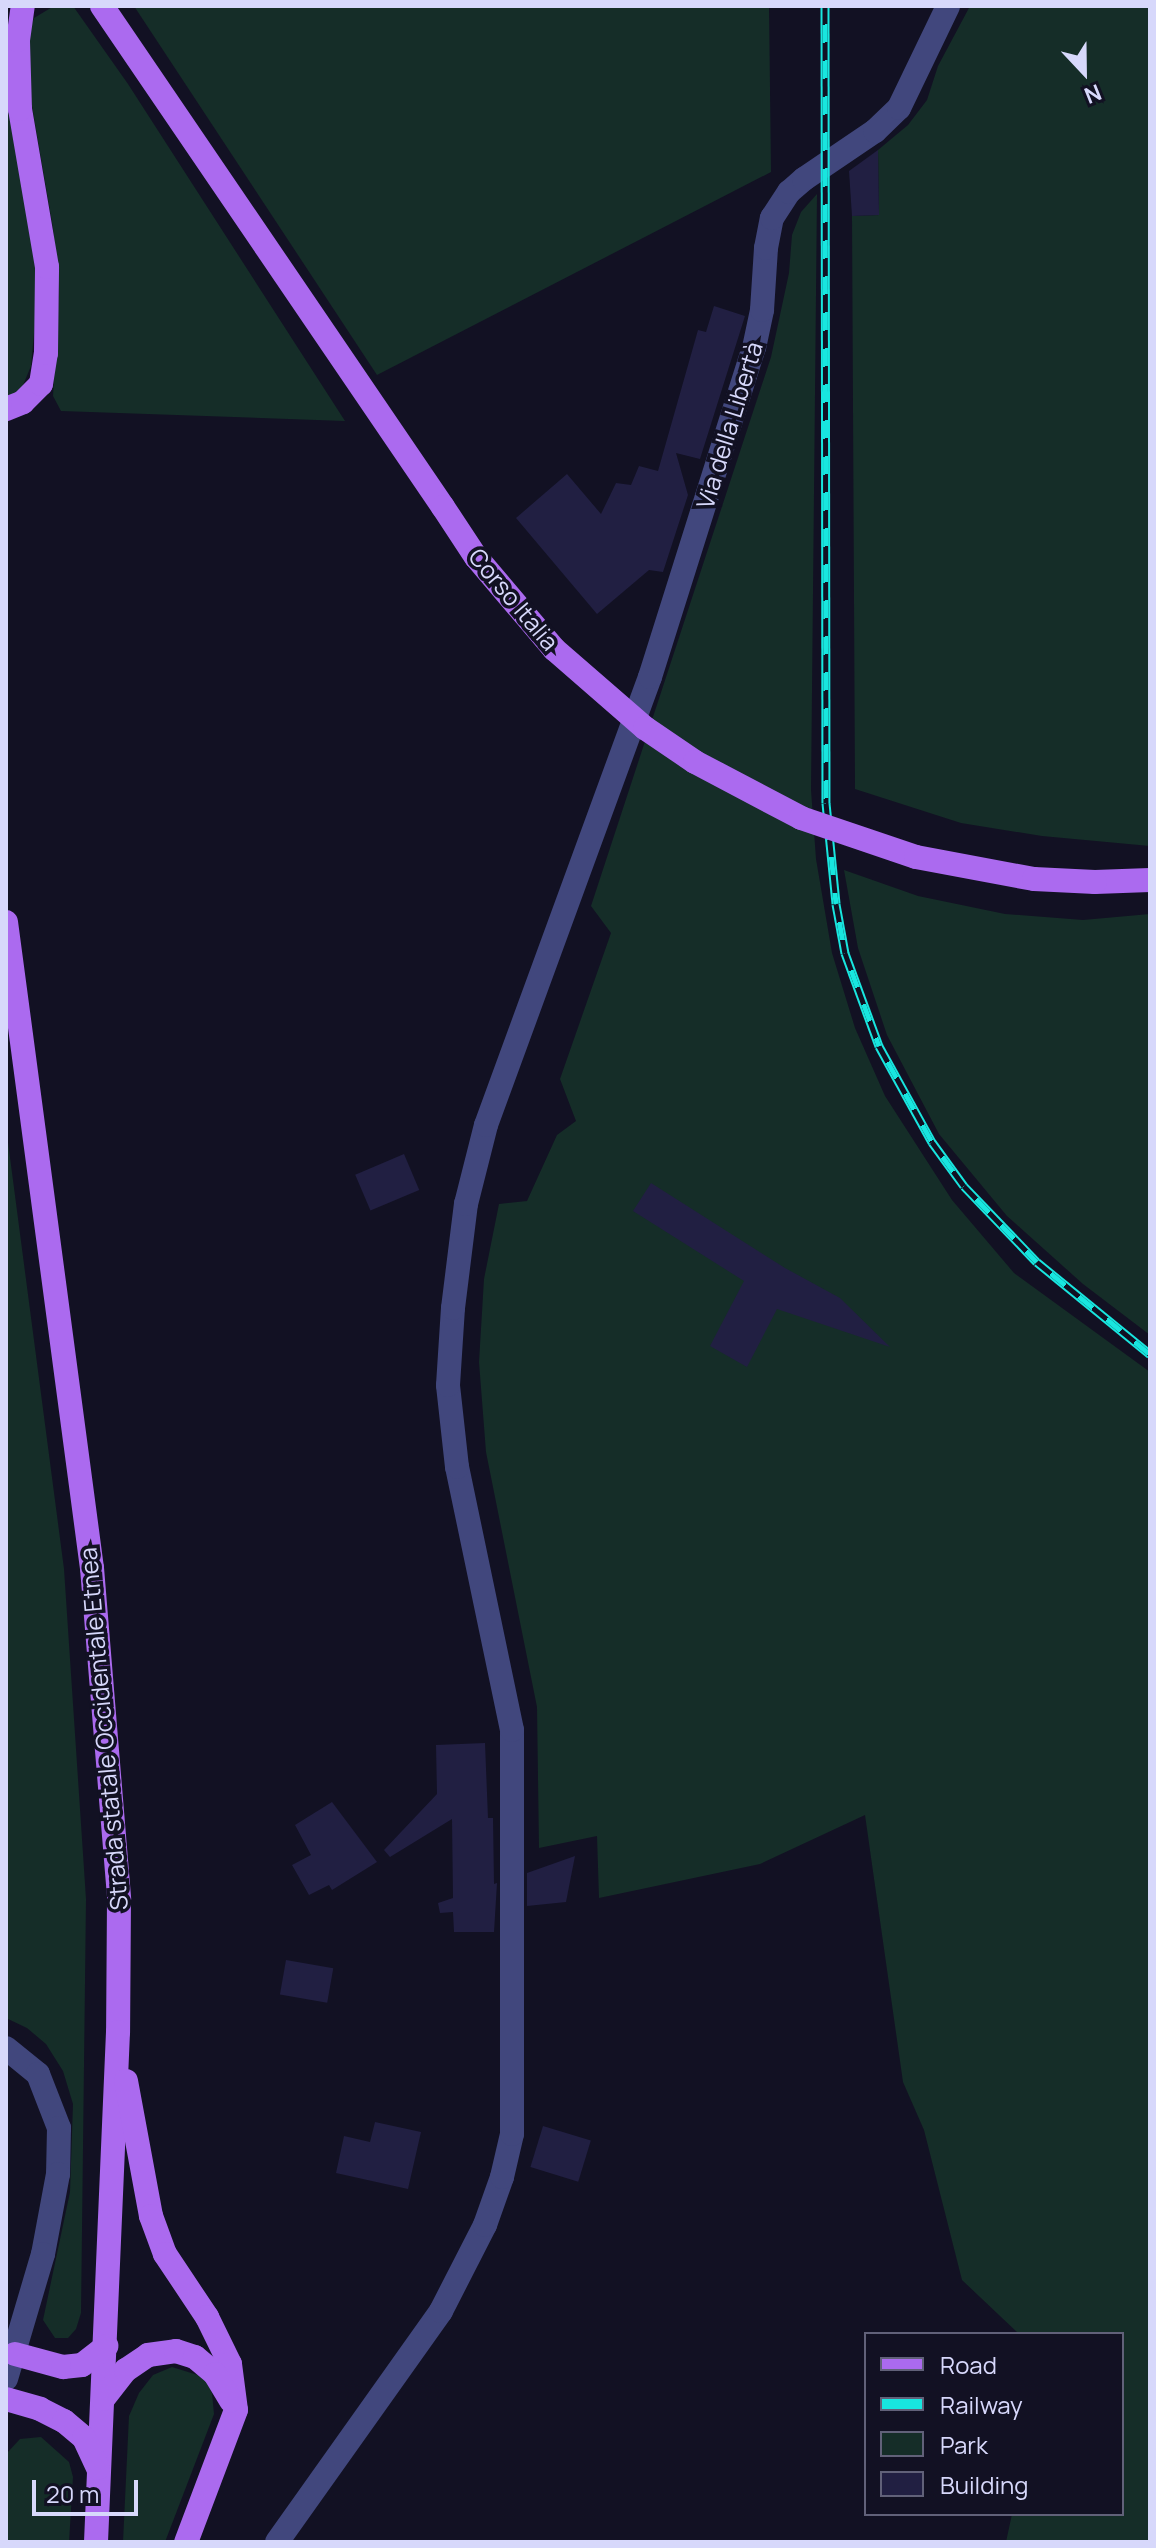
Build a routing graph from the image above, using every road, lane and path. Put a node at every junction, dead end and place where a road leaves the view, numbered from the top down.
1 (23, 6) edge
2 (102, 6) edge
3 (948, 6) edge
4 (6, 409) edge
5 (1150, 880) edge
6 (6, 922) edge
7 (118, 2032) junction
8 (6, 2048) edge
9 (106, 2346) junction
10 (15, 2354) junction
11 (6, 2379) edge
12 (6, 2399) edge
13 (103, 2399) junction
14 (236, 2410) junction
15 (100, 2473) junction
16 (96, 2542) edge
17 (186, 2542) edge
18 (277, 2542) edge

1 - 4 main road
2 - 5 main road, Corso Italia, bridge
3 - 18 street, Via della Libertà
6 - 7 main road, Strada statale Occidentale Etnea
7 - 9 main road, Strada statale Occidentale Etnea
7 - 14 main road
8 - 10 street
9 - 10 main road
9 - 13 main road, Strada statale Occidentale Etnea
10 - 11 street
12 - 15 main road
13 - 14 main road
13 - 15 main road, Strada statale Occidentale Etnea
14 - 17 main road
15 - 16 main road, Strada statale Occidentale Etnea

